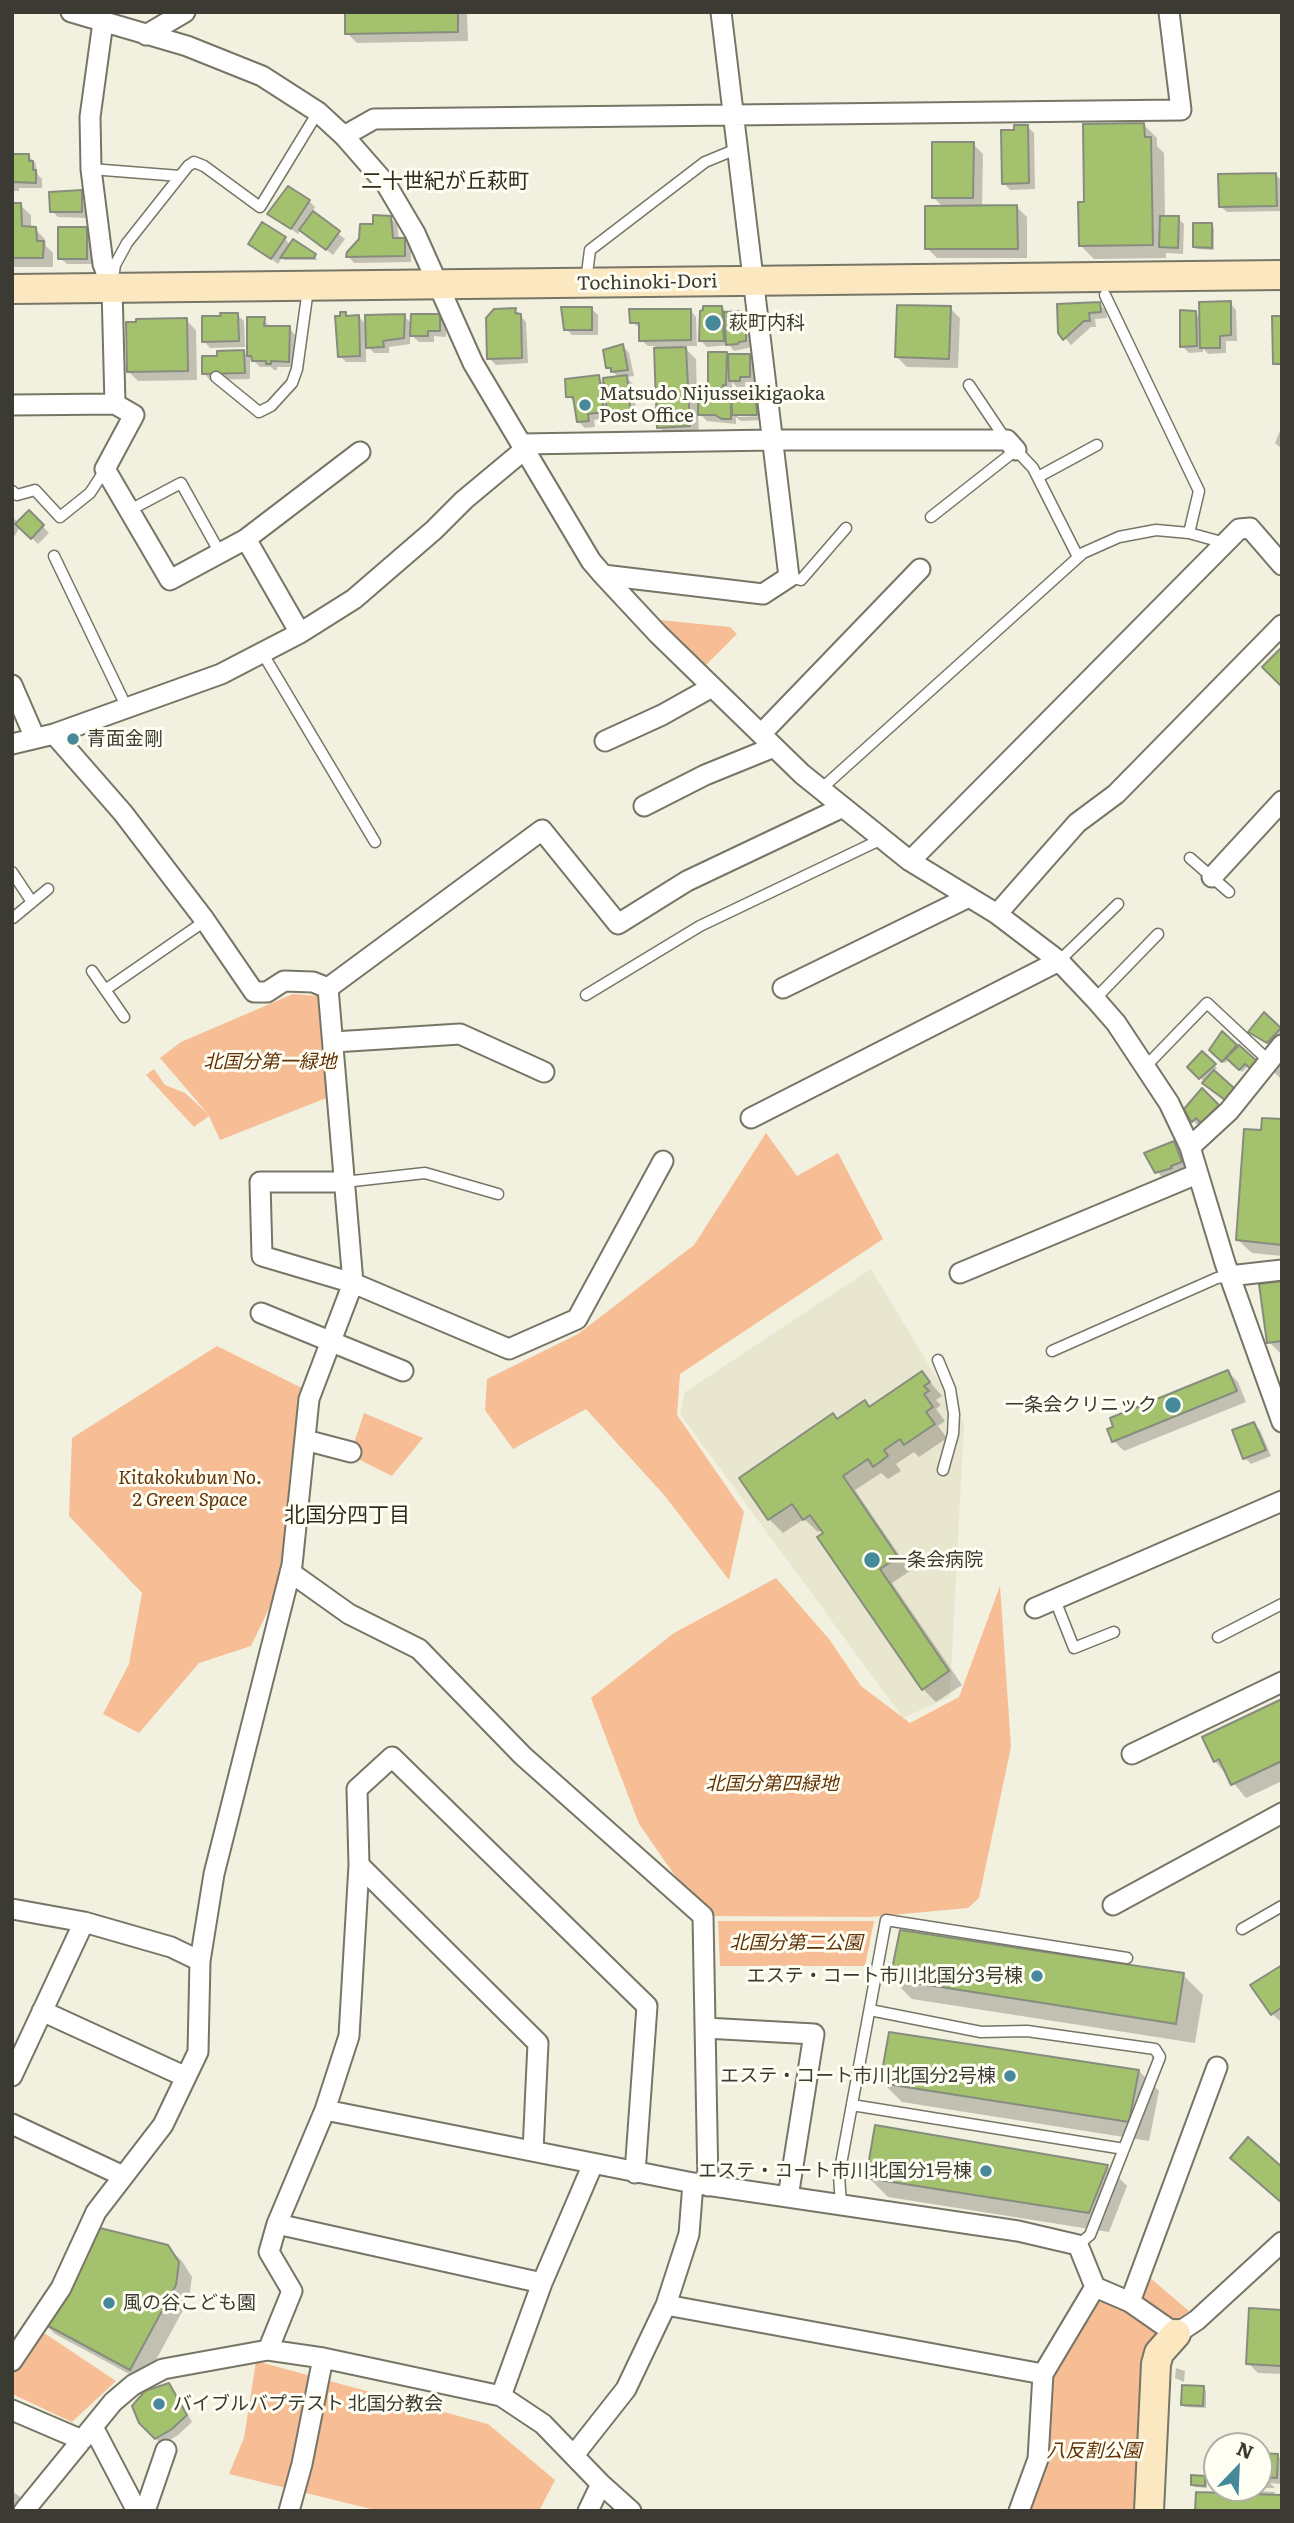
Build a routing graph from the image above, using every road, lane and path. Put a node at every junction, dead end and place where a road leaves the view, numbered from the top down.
1 (71, 12) edge
2 (185, 12) edge
3 (721, 12) edge
4 (1169, 12) edge
5 (103, 22) junction
6 (146, 35) junction
7 (318, 112) junction
8 (735, 116) junction
9 (344, 136) junction
10 (739, 148) junction
11 (91, 169) junction
12 (180, 176) junction
13 (1282, 275) edge
14 (754, 281) junction
15 (439, 284) junction
16 (585, 284) junction
17 (308, 286) junction
18 (112, 288) junction
19 (12, 289) edge
20 (1105, 295) dead end
21 (216, 377) dead end
22 (969, 385) dead end
23 (115, 404) junction
24 (12, 405) edge
25 (772, 440) junction
26 (1097, 444) dead end
27 (1011, 445) junction
28 (522, 447) junction
29 (360, 452) dead end
30 (105, 469) junction
31 (1038, 477) junction
32 (12, 491) edge
33 (130, 510) junction
34 (931, 517) dead end
35 (846, 528) dead end
36 (1189, 533) junction
37 (246, 539) junction
38 (1225, 543) junction
39 (220, 553) junction
40 (54, 556) dead end
41 (1079, 557) junction
42 (1282, 565) edge
43 (920, 569) dead end
44 (603, 575) junction
45 (789, 577) junction
46 (1282, 625) edge
47 (300, 633) junction
48 (263, 654) junction
49 (12, 685) edge
50 (712, 687) junction
51 (127, 708) junction
52 (44, 736) junction
53 (768, 740) junction
54 (606, 741) dead end
55 (12, 744) edge
56 (821, 789) junction
57 (1282, 801) edge
58 (645, 806) dead end
59 (843, 807) junction
60 (883, 838) junction
61 (375, 842) dead end
62 (1190, 858) dead end
63 (910, 861) junction
64 (12, 872) edge
65 (1212, 877) junction
66 (48, 889) dead end
67 (1229, 892) dead end
68 (967, 898) junction
69 (32, 902) junction
70 (1118, 904) dead end
71 (997, 914) junction
72 (13, 918) edge
73 (205, 921) junction
74 (1158, 934) dead end
75 (1059, 961) junction
76 (92, 971) dead end
77 (328, 988) junction
78 (783, 988) dead end
79 (105, 990) junction
80 (586, 995) dead end
81 (1096, 999) junction
82 (124, 1017) dead end
83 (334, 1042) junction
84 (1282, 1045) edge
85 (1269, 1060) junction
86 (1145, 1068) junction
87 (544, 1072) dead end
88 (751, 1118) dead end
89 (1190, 1147) junction
90 (663, 1161) dead end
91 (1197, 1174) junction
92 (344, 1182) junction
93 (498, 1194) dead end
94 (1282, 1270) edge
95 (960, 1273) dead end
96 (1229, 1276) junction
97 (353, 1283) junction
98 (261, 1313) dead end
99 (330, 1343) junction
100 (1052, 1351) dead end
101 (938, 1360) dead end
102 (403, 1371) dead end
103 (1282, 1422) edge
104 (305, 1440) junction
105 (351, 1452) dead end
106 (943, 1471) dead end
107 (1282, 1501) edge
108 (290, 1573) junction
109 (1055, 1600) junction
110 (1282, 1604) edge
111 (1035, 1608) dead end
112 (1114, 1632) dead end
113 (1218, 1637) dead end
114 (1282, 1682) edge
115 (1132, 1754) dead end
116 (1282, 1813) edge
117 (359, 1865) junction
118 (1113, 1905) dead end
119 (1282, 1906) edge
120 (12, 1909) edge
121 (84, 1922) junction
122 (1242, 1930) dead end
123 (1127, 1958) dead end
124 (200, 1961) junction
125 (870, 2010) junction
126 (42, 2011) junction
127 (705, 2028) junction
128 (1217, 2067) dead end
129 (12, 2076) edge
130 (186, 2077) junction
131 (852, 2105) junction
132 (325, 2110) junction
133 (12, 2124) edge
134 (1124, 2149) junction
135 (533, 2151) junction
136 (593, 2164) junction
137 (635, 2172) junction
138 (123, 2176) junction
139 (701, 2185) junction
140 (788, 2197) junction
141 (841, 2205) junction
142 (277, 2224) junction
143 (1282, 2242) edge
144 (1078, 2245) junction
145 (542, 2283) junction
146 (1095, 2287) junction
147 (1130, 2302) junction
148 (666, 2305) junction
149 (1176, 2334) junction
150 (268, 2350) junction
151 (323, 2358) junction
152 (12, 2361) edge
153 (1043, 2374) junction
154 (500, 2396) junction
155 (12, 2410) edge
156 (88, 2433) junction
157 (166, 2449) dead end
158 (574, 2455) junction
159 (601, 2484) junction
160 (24, 2511) edge
161 (137, 2511) edge
162 (145, 2511) edge
163 (289, 2511) edge
164 (588, 2511) edge
165 (631, 2511) edge
166 (1019, 2511) edge
167 (1149, 2511) edge

1 - 5 street
2 - 6 street
3 - 8 street
4 - 8 street
5 - 6 street
5 - 11 street
6 - 7 street
7 - 9 street
7 - 12 lane
8 - 9 street
8 - 10 street
9 - 15 street
10 - 14 street
10 - 16 lane
11 - 12 lane
11 - 18 street
12 - 18 lane
13 - 14 street, Tochinoki-Dori
14 - 16 street, Tochinoki-Dori
14 - 25 street
15 - 16 street, Tochinoki-Dori
15 - 17 street, Tochinoki-Dori
15 - 28 street
17 - 18 street, Tochinoki-Dori
17 - 21 lane
18 - 19 street, Tochinoki-Dori
18 - 23 street
20 - 36 lane
22 - 27 lane
23 - 24 street
23 - 30 street
25 - 27 street
25 - 28 street
25 - 45 street
26 - 31 lane
27 - 31 lane
27 - 34 lane
28 - 44 street
28 - 47 street
29 - 37 street
30 - 32 lane
30 - 33 street
31 - 41 lane
33 - 39 street
33 - 39 lane
35 - 45 lane
36 - 38 lane
36 - 41 lane
37 - 39 street
37 - 47 street
38 - 42 street
38 - 63 street
40 - 51 lane
41 - 56 lane
43 - 53 street
44 - 45 street
44 - 50 street
46 - 71 street
47 - 48 street
48 - 51 street
48 - 61 lane
49 - 52 street
50 - 53 street
50 - 54 street
51 - 52 street
52 - 55 street
52 - 73 street
53 - 56 street
53 - 58 street
56 - 59 street
57 - 65 street
59 - 60 street
59 - 77 street
60 - 63 street
60 - 80 lane
62 - 65 lane
63 - 68 street
64 - 69 lane
65 - 67 lane
66 - 69 lane
68 - 71 street
68 - 78 street
69 - 72 lane
70 - 75 lane
71 - 75 street
73 - 77 street
73 - 79 lane
74 - 81 lane
75 - 81 street
75 - 88 street
76 - 79 lane
77 - 83 street
79 - 82 lane
81 - 86 street
83 - 87 street
83 - 92 street
84 - 85 street
85 - 86 lane
85 - 89 street
86 - 89 street
89 - 91 street
90 - 97 street
91 - 95 street
91 - 96 street
92 - 93 lane
92 - 97 street
92 - 97 street
94 - 96 street
96 - 100 lane
96 - 103 street
97 - 99 street
98 - 99 street
99 - 102 street
99 - 104 street
101 - 106 lane
104 - 105 street
104 - 108 street
107 - 109 street
108 - 124 street
108 - 127 street
109 - 111 street
109 - 112 lane
110 - 113 lane
114 - 115 street
116 - 118 street
117 - 132 street
117 - 135 street
117 - 137 street
119 - 122 lane
120 - 121 street
121 - 124 street
121 - 126 street
123 - 125 lane
124 - 130 street
125 - 131 lane
125 - 134 lane
126 - 129 street
126 - 130 street
127 - 139 street
127 - 140 street
128 - 147 street
130 - 138 street
131 - 134 lane
131 - 141 lane
132 - 135 street
132 - 142 street
133 - 138 street
134 - 144 lane
135 - 136 street
136 - 137 street
136 - 145 street
137 - 139 street
138 - 152 street
139 - 140 street
139 - 148 street
140 - 141 street
141 - 144 street
142 - 145 street
142 - 150 street
143 - 149 street
144 - 146 street
145 - 154 street
146 - 147 street
146 - 153 street
147 - 149 street
148 - 153 street
148 - 158 street
149 - 167 street
150 - 151 street
150 - 156 street
151 - 154 street
151 - 163 street
153 - 166 street
154 - 158 street
155 - 156 street
156 - 160 street
156 - 161 street
157 - 162 street
158 - 159 street
159 - 164 street
159 - 165 street

